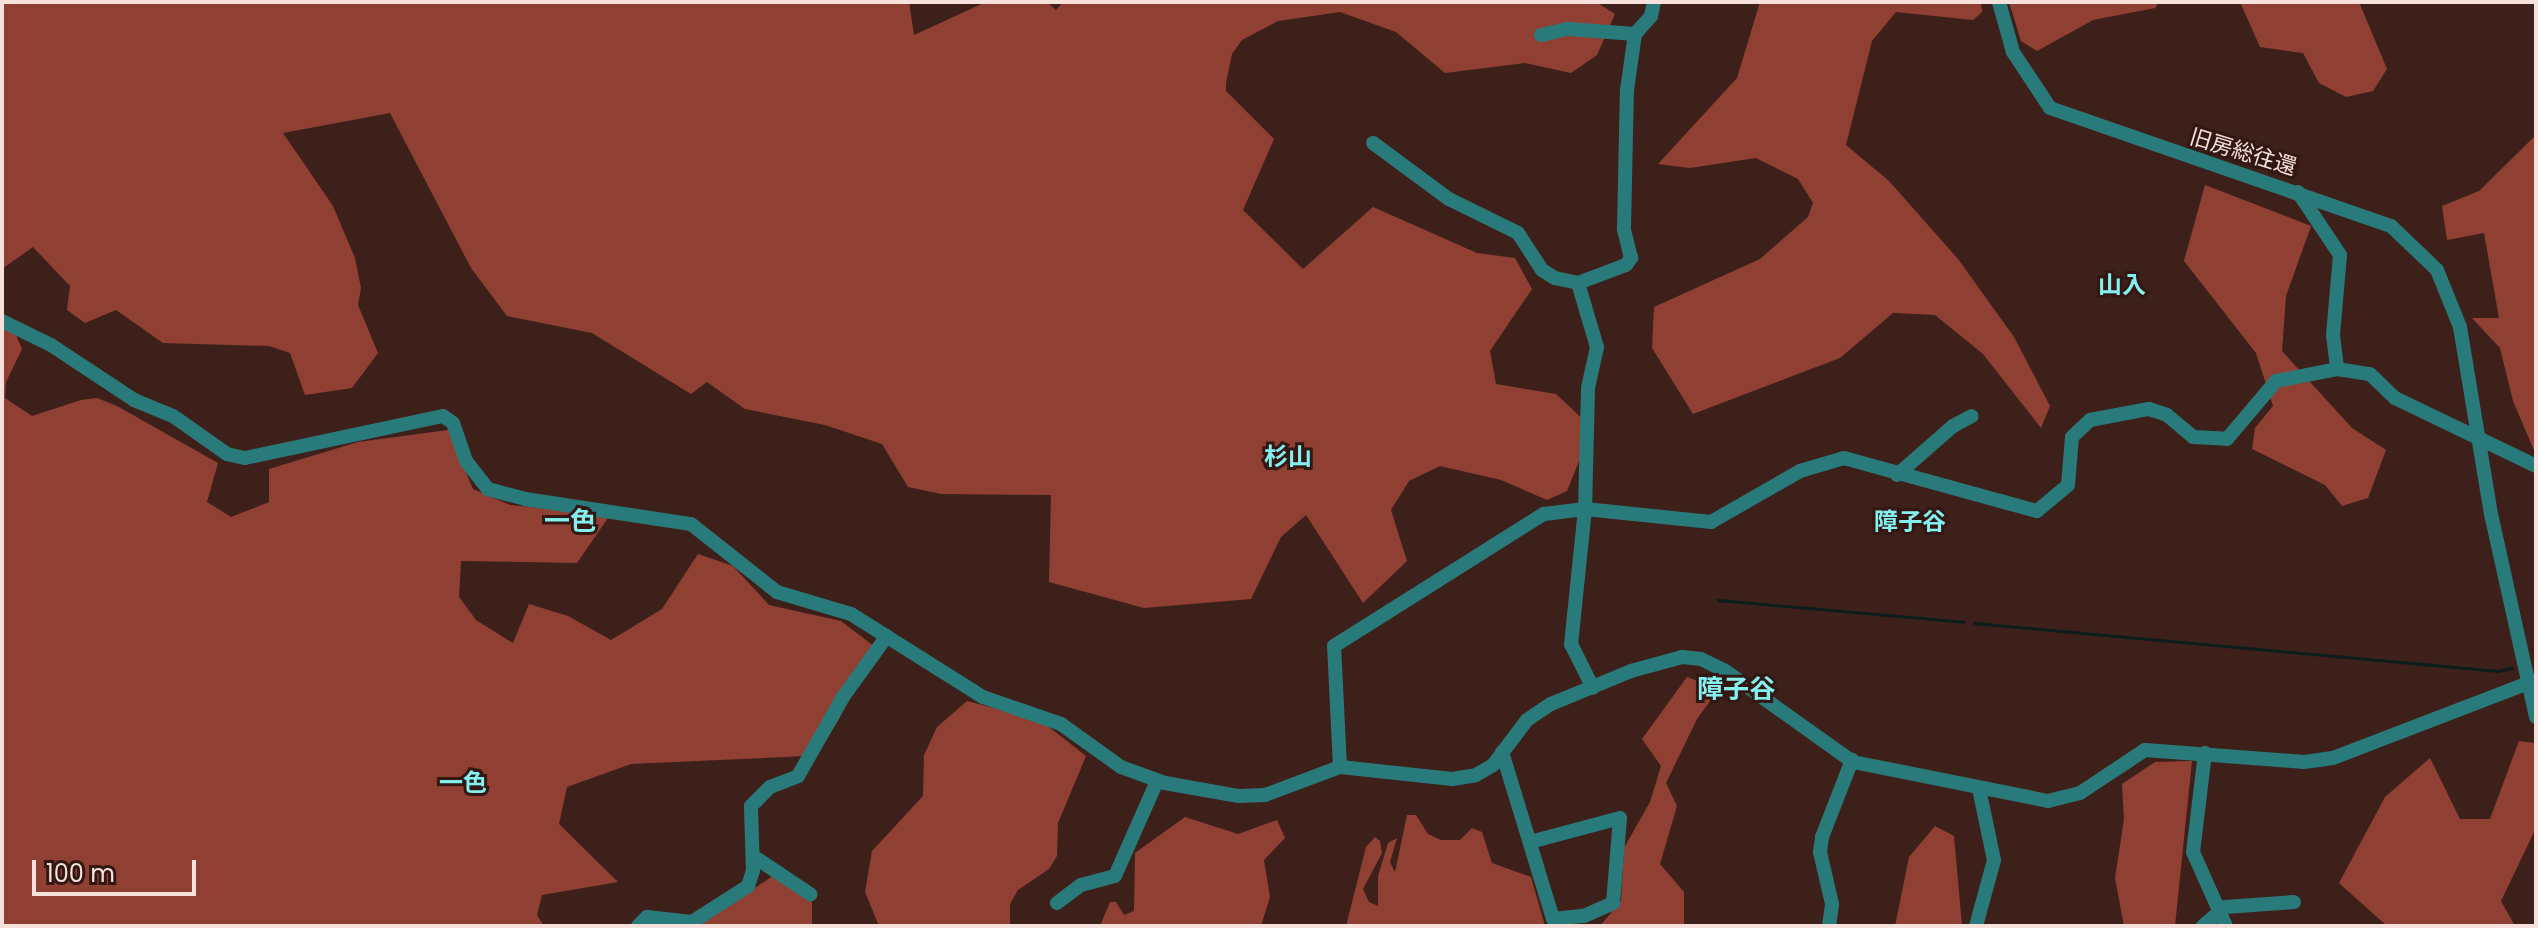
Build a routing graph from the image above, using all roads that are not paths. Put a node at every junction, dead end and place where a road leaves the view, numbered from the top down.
1 (1654, 2) edge
2 (1999, 2) edge
3 (1635, 34) junction
4 (1541, 35) dead end
5 (1373, 143) dead end
6 (2298, 191) junction
7 (1578, 283) junction
8 (2, 321) edge
9 (2337, 369) junction
10 (1972, 416) dead end
11 (2477, 439) junction
12 (2536, 466) edge
13 (1897, 475) junction
14 (1585, 509) junction
15 (887, 636) junction
16 (2531, 682) edge
17 (1593, 688) junction
18 (2536, 717) edge
19 (1502, 752) junction
20 (2205, 753) junction
21 (1852, 760) junction
22 (1340, 767) junction
23 (1157, 781) junction
24 (1979, 789) junction
25 (1530, 842) junction
26 (753, 856) junction
27 (810, 894) dead end
28 (2294, 902) dead end
29 (1057, 903) dead end
30 (2217, 910) junction
31 (638, 926) edge
32 (1829, 926) edge
33 (1976, 926) edge
34 (2203, 926) edge
35 (2226, 926) edge

1 - 3 street
2 - 6 street, 旧房総往還
3 - 4 street
3 - 7 street
5 - 7 street
6 - 9 street, 旧房総往還
6 - 11 street
7 - 14 street
8 - 15 street
9 - 11 street
9 - 13 street
10 - 13 street
11 - 12 street
11 - 16 street
13 - 14 street
14 - 17 street
14 - 22 street
15 - 23 street
15 - 26 street
16 - 18 street
16 - 20 street
17 - 19 street
17 - 21 street
19 - 22 street
19 - 25 street
20 - 24 street
20 - 30 street
21 - 24 street
21 - 32 street
22 - 23 street
23 - 29 street
24 - 33 street
25 - 25 street
26 - 27 street
26 - 31 street
28 - 30 street
30 - 34 street
30 - 35 street

